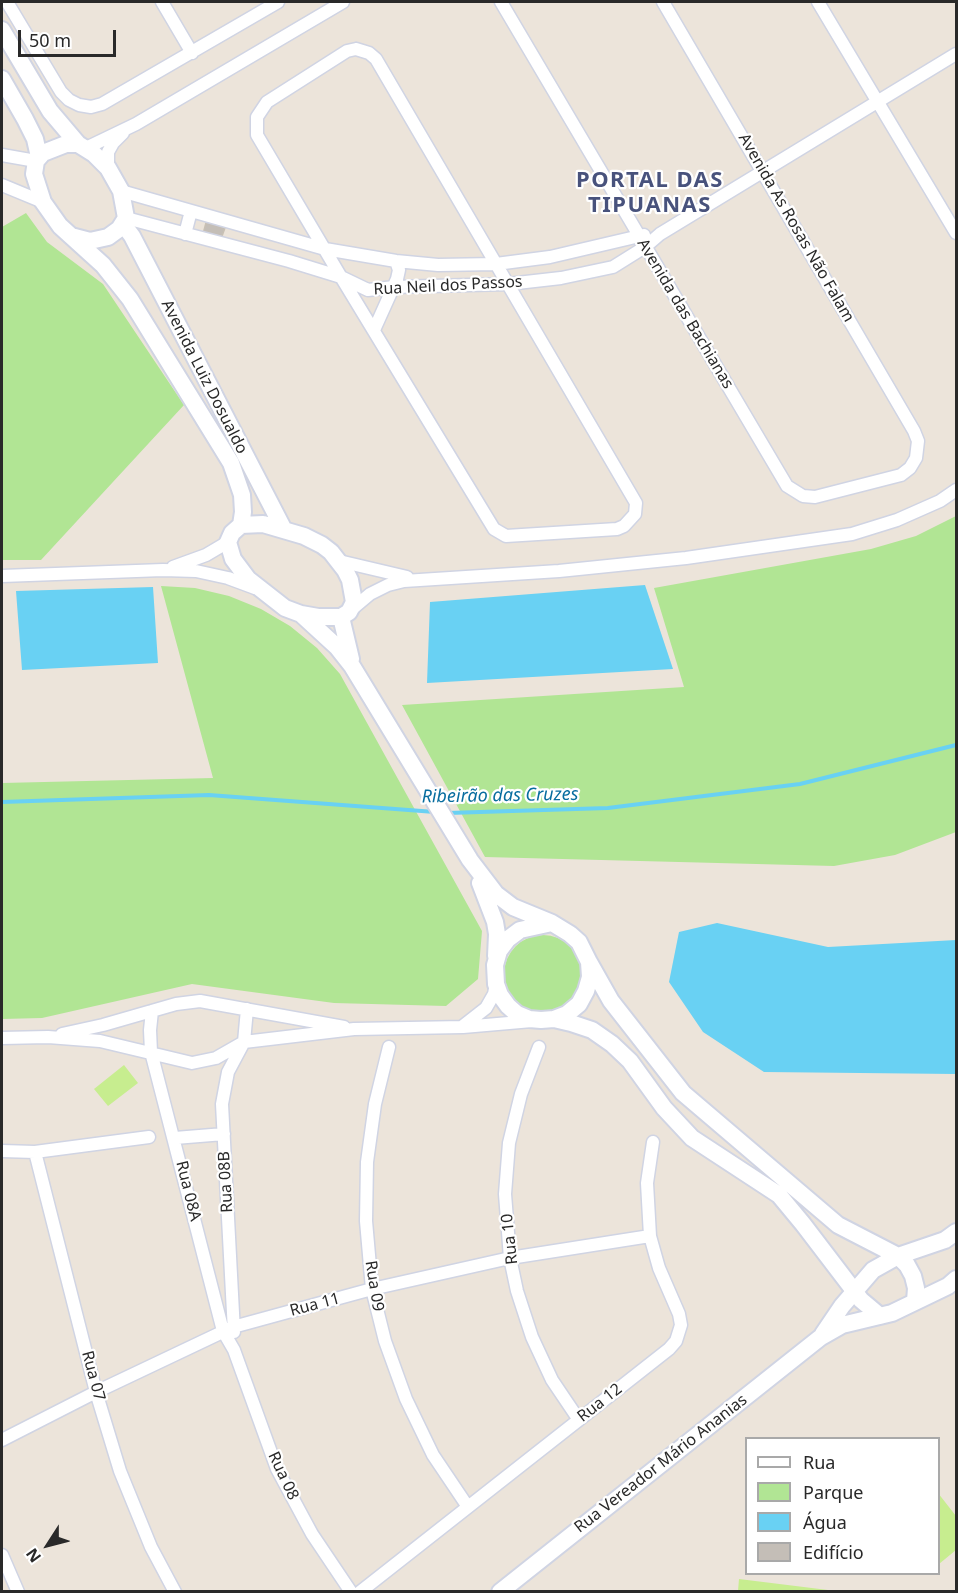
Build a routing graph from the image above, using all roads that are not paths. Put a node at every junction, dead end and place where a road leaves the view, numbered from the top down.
1 (7, 2) edge
2 (162, 2) edge
3 (278, 2) edge
4 (343, 2) edge
5 (501, 2) edge
6 (663, 2) edge
7 (818, 2) edge
8 (2, 30) edge
9 (192, 53) junction
10 (957, 54) edge
11 (2, 80) edge
12 (878, 102) junction
13 (136, 124) junction
14 (82, 146) junction
15 (2, 155) edge
16 (38, 159) junction
17 (108, 168) junction
18 (762, 171) junction
19 (2, 185) edge
20 (121, 191) junction
21 (43, 202) junction
22 (191, 211) junction
23 (124, 221) junction
24 (235, 223) junction
25 (957, 233) edge
26 (185, 234) junction
27 (660, 234) junction
28 (71, 236) junction
29 (638, 236) junction
30 (228, 245) junction
31 (645, 247) junction
32 (325, 249) junction
33 (396, 261) junction
34 (496, 264) junction
35 (341, 277) junction
36 (508, 285) junction
37 (394, 287) junction
38 (374, 330) junction
39 (957, 490) edge
40 (803, 495) joint
41 (241, 525) junction
42 (284, 530) junction
43 (228, 542) junction
44 (339, 561) junction
45 (163, 570) junction
46 (2, 576) edge
47 (426, 580) junction
48 (259, 589) junction
49 (301, 614) junction
50 (345, 614) junction
51 (352, 666) junction
52 (470, 860) junction
53 (552, 923) junction
54 (589, 962) junction
55 (495, 965) junction
56 (496, 984) junction
57 (247, 1009) junction
58 (152, 1011) junction
59 (547, 1020) junction
60 (463, 1027) junction
61 (354, 1029) junction
62 (48, 1037) junction
63 (2, 1038) edge
64 (244, 1042) junction
65 (389, 1047) dead end
66 (539, 1047) dead end
67 (152, 1052) junction
68 (224, 1134) junction
69 (149, 1137) dead end
70 (175, 1138) junction
71 (653, 1142) dead end
72 (2, 1151) edge
73 (35, 1152) junction
74 (957, 1232) edge
75 (650, 1236) junction
76 (898, 1256) junction
77 (510, 1258) junction
78 (957, 1279) edge
79 (372, 1289) junction
80 (855, 1292) junction
81 (915, 1300) junction
82 (880, 1316) junction
83 (228, 1329) junction
84 (821, 1337) junction
85 (96, 1392) junction
86 (579, 1420) junction
87 (2, 1440) edge
88 (468, 1507) junction
89 (2, 1555) edge
90 (18, 1592) edge
91 (175, 1592) edge
92 (351, 1592) edge
93 (360, 1592) edge
94 (500, 1592) edge

1 - 9 street
2 - 9 street
3 - 9 street
4 - 13 street
5 - 29 street, Avenida das Bachianas
6 - 18 street, Avenida As Rosas Não Falam
7 - 12 street
8 - 14 street
10 - 12 street, Rua Neil dos Passos
11 - 16 street
12 - 18 street, Rua Neil dos Passos
12 - 25 street
13 - 14 street
13 - 17 street
14 - 16 street
14 - 17 street
15 - 16 street
16 - 21 street
17 - 20 street
18 - 27 street, Rua Neil dos Passos
18 - 40 street, Avenida As Rosas Não Falam
19 - 21 street
20 - 22 street, Rua Neil dos Passos
20 - 23 street
21 - 28 street
22 - 24 street, Rua Neil dos Passos
22 - 26 street
23 - 26 street, Rua Neil dos Passos
23 - 28 street
23 - 42 street, Avenida Luiz Dosualdo
24 - 30 street
24 - 32 street, Rua Neil dos Passos
26 - 30 street, Rua Neil dos Passos
27 - 29 street, Rua Neil dos Passos
27 - 31 street, Rua Neil dos Passos
28 - 41 street, Avenida Luiz Dosualdo
29 - 31 street, Avenida das Bachianas
29 - 34 street, Rua Neil dos Passos
30 - 35 street, Rua Neil dos Passos
31 - 36 street, Rua Neil dos Passos
31 - 40 street, Avenida das Bachianas
32 - 33 street, Rua Neil dos Passos
32 - 34 street
32 - 35 street
33 - 34 street, Rua Neil dos Passos
33 - 37 street
34 - 36 street
35 - 37 street, Rua Neil dos Passos
35 - 38 street
36 - 37 street, Rua Neil dos Passos
36 - 38 street
37 - 38 street
39 - 47 street
41 - 42 street
41 - 43 street
42 - 44 street
43 - 45 street
43 - 48 street
44 - 47 street
44 - 50 street
45 - 46 street
45 - 48 street
47 - 50 street
48 - 49 street
49 - 50 street
49 - 51 street
50 - 51 street
51 - 52 street
52 - 53 street
52 - 55 street
53 - 54 street
53 - 55 street
54 - 59 street
54 - 76 street
55 - 56 street
56 - 59 street
56 - 60 street
57 - 58 street
57 - 61 street
57 - 64 street
58 - 62 street
58 - 67 street, Rua 08A
59 - 60 street
59 - 80 street
60 - 61 street
61 - 64 street
62 - 63 street
62 - 67 street
64 - 67 street
64 - 68 street, Rua 08B
65 - 79 street, Rua 09
66 - 77 street, Rua 10
67 - 70 street, Rua 08A
68 - 70 street
68 - 83 street, Rua 08B
69 - 73 street
70 - 83 street, Rua 08A
71 - 75 street, Rua 12
72 - 73 street
73 - 85 street, Rua 07
74 - 76 street
75 - 77 street, Rua 11
75 - 86 street, Rua 12
76 - 80 street
76 - 81 street
77 - 79 street, Rua 11
77 - 86 street, Rua 10
78 - 81 street, Rua Vereador Mário Ananias
79 - 83 street, Rua 11
79 - 88 street, Rua 09
80 - 82 street
80 - 84 street, Rua Vereador Mário Ananias
81 - 82 street, Rua Vereador Mário Ananias
82 - 84 street, Rua Vereador Mário Ananias
83 - 85 street, Rua 11
83 - 92 street, Rua 08
84 - 94 street, Rua Vereador Mário Ananias
85 - 87 street, Rua 11
85 - 91 street, Rua 07
86 - 88 street, Rua 12
88 - 93 street, Rua 12
89 - 90 street

